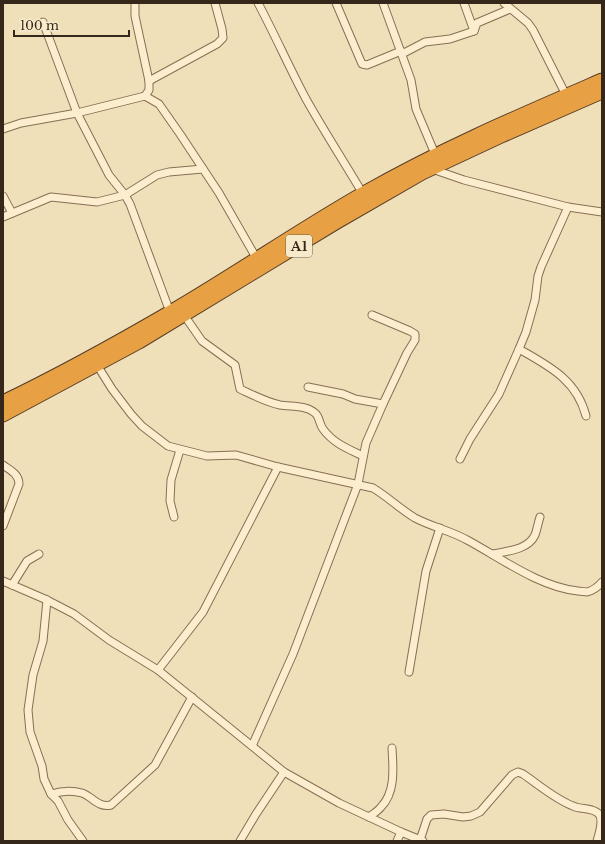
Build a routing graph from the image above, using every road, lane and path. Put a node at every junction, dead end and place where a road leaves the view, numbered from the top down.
1 (135, 3) edge
2 (215, 3) edge
3 (258, 3) edge
4 (336, 3) edge
5 (383, 3) edge
6 (464, 3) edge
7 (504, 3) edge
8 (510, 9) junction
9 (43, 22) dead end
10 (474, 31) junction
11 (402, 53) junction
12 (602, 80) edge
13 (149, 81) junction
14 (602, 92) edge
15 (566, 95) junction
16 (145, 96) junction
17 (77, 113) junction
18 (3, 129) edge
19 (435, 154) junction
20 (431, 168) junction
21 (203, 169) junction
22 (363, 194) junction
23 (125, 195) junction
24 (3, 196) edge
25 (568, 207) junction
26 (602, 212) edge
27 (12, 213) junction
28 (3, 217) edge
29 (259, 264) junction
30 (170, 312) junction
31 (184, 315) junction
32 (372, 315) dead end
33 (519, 349) junction
34 (97, 365) junction
35 (308, 387) dead end
36 (3, 402) edge
37 (383, 404) junction
38 (3, 415) edge
39 (586, 416) dead end
40 (180, 450) junction
41 (363, 456) junction
42 (460, 459) dead end
43 (3, 465) edge
44 (278, 467) junction
45 (358, 484) junction
46 (174, 517) dead end
47 (540, 517) dead end
48 (3, 526) edge
49 (440, 528) junction
50 (39, 554) dead end
51 (493, 554) junction
52 (3, 581) edge
53 (602, 582) edge
54 (12, 585) junction
55 (47, 600) junction
56 (158, 670) junction
57 (409, 672) dead end
58 (192, 697) junction
59 (252, 746) junction
60 (392, 748) dead end
61 (284, 772) junction
62 (51, 794) junction
63 (369, 817) junction
64 (401, 832) junction
65 (82, 840) edge
66 (421, 840) edge
67 (240, 841) edge
68 (397, 841) edge
69 (597, 841) edge

1 - 13 street
2 - 13 street
3 - 22 street
4 - 11 street
5 - 11 street
6 - 10 street
7 - 8 street
8 - 10 street
8 - 15 street
9 - 17 street
10 - 11 street
11 - 19 street
12 - 15 highway, A1
13 - 16 street
14 - 20 highway, A1
15 - 19 highway, A1
16 - 17 street
16 - 21 street
17 - 18 street
17 - 23 street
19 - 22 highway, A1
20 - 25 street
20 - 29 highway, A1
21 - 23 street
21 - 29 street
22 - 29 highway, A1
23 - 27 street
23 - 30 street
24 - 27 street
25 - 26 street
25 - 33 street
27 - 28 street
29 - 30 highway, A1
29 - 31 highway, A1
30 - 36 highway, A1
31 - 34 highway, A1
31 - 41 street
32 - 37 street
33 - 39 street
33 - 42 street
34 - 38 highway, A1
34 - 40 street
35 - 37 street
37 - 41 street
40 - 44 street
40 - 46 street
41 - 45 street
43 - 48 street
44 - 45 street
44 - 56 street
45 - 49 street
45 - 59 street
47 - 51 street
49 - 51 street
49 - 57 street
50 - 54 street
51 - 53 street
52 - 54 street
54 - 55 street
55 - 56 street
55 - 62 street
56 - 58 street
58 - 59 street
58 - 62 street
59 - 61 street
60 - 63 street
61 - 63 street
61 - 67 street
62 - 65 street
63 - 64 street
64 - 66 street
64 - 68 street
66 - 69 street

